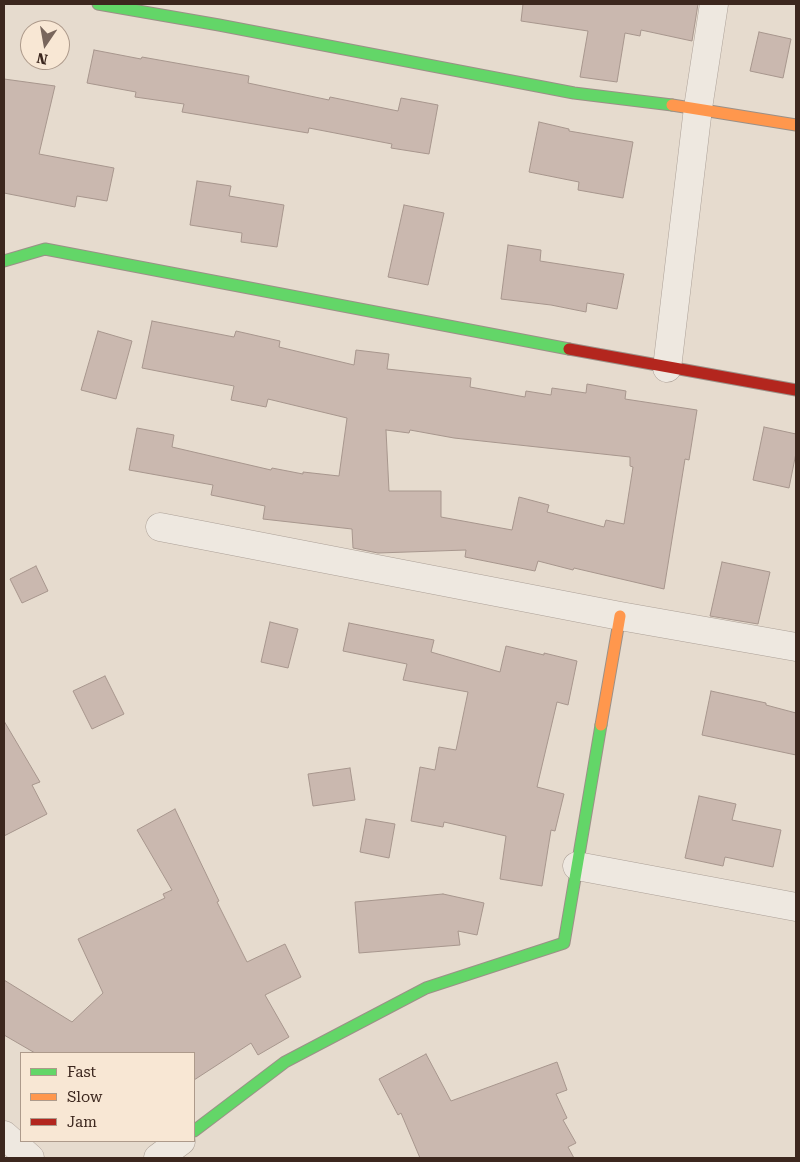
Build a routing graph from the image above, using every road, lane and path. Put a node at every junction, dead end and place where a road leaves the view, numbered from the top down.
1 (98, 4) edge
2 (714, 4) edge
3 (698, 108) junction
4 (796, 125) edge
5 (4, 261) edge
6 (667, 368) junction
7 (796, 390) edge
8 (160, 527) dead end
9 (620, 616) junction
10 (796, 647) edge
11 (577, 866) junction
12 (796, 907) edge
13 (195, 1130) edge
14 (4, 1135) edge
15 (180, 1142) edge
16 (30, 1158) edge
17 (158, 1158) edge

1 - 3 street
2 - 3 street
3 - 4 street
3 - 6 street
5 - 6 street
6 - 7 street
8 - 9 street
9 - 10 street
9 - 11 street
11 - 12 street
11 - 13 street
14 - 16 street
15 - 17 street

